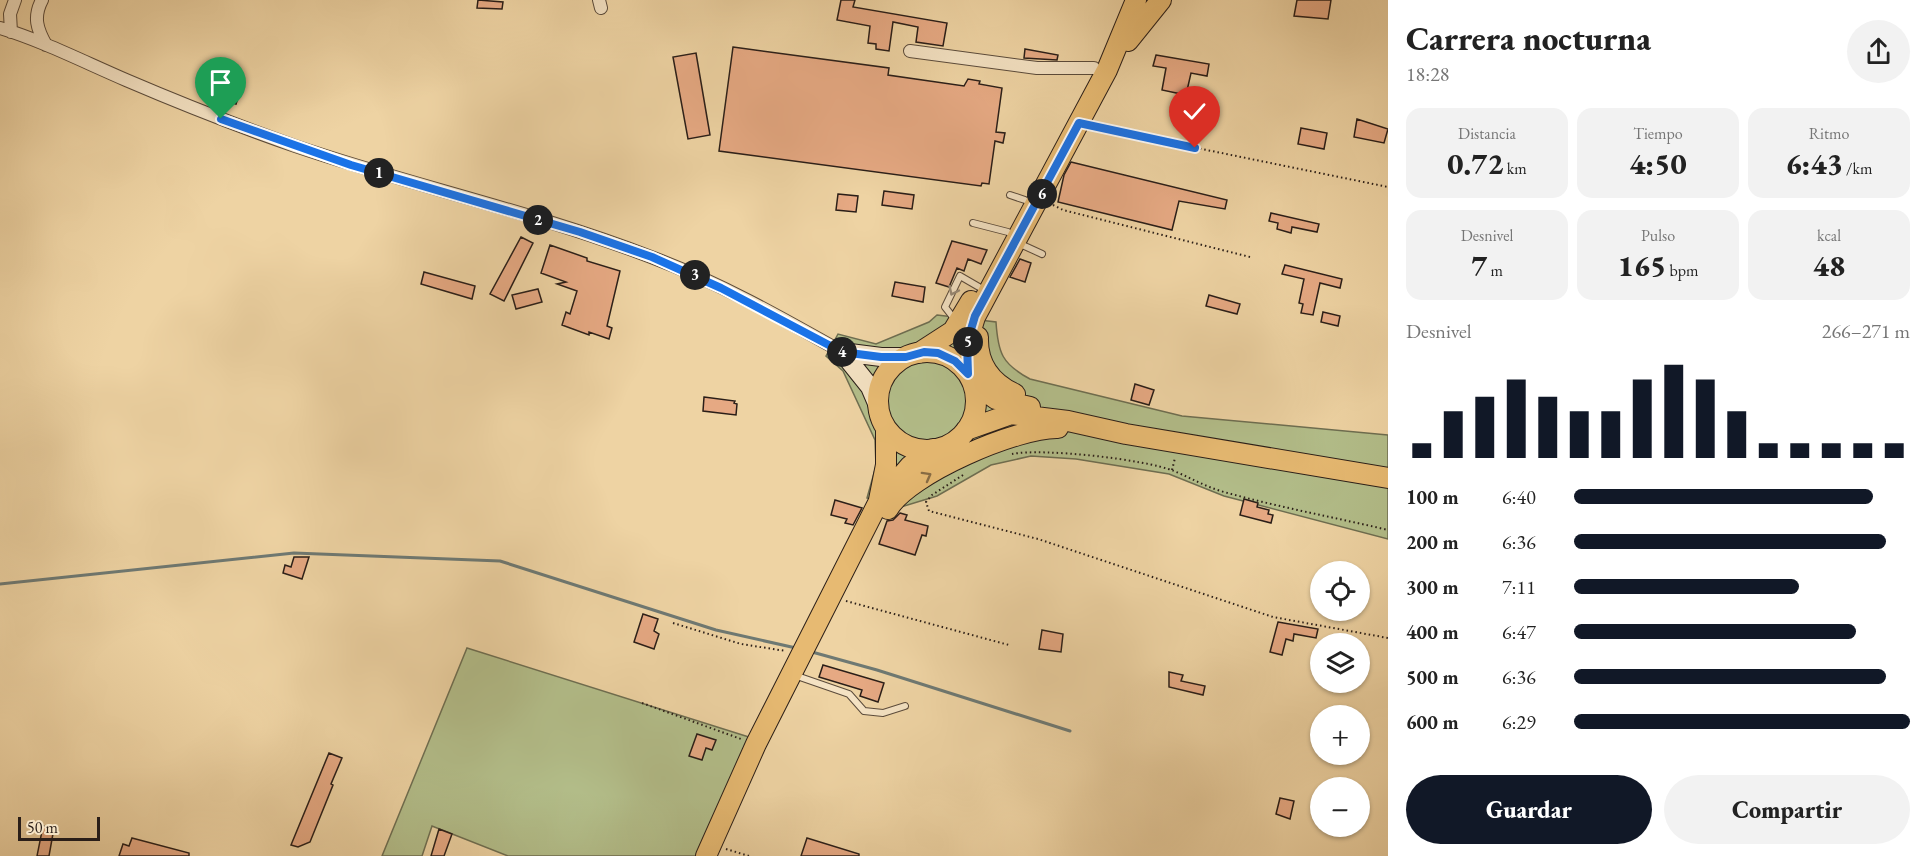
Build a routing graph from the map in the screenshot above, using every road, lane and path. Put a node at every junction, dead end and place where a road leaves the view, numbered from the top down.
1 (15, 0) edge
2 (1124, 0) edge
3 (1136, 0) edge
4 (1161, 0) edge
5 (39, 5) edge
6 (9, 31) edge
7 (46, 45) junction
8 (910, 51) dead end
9 (1101, 69) junction
10 (1079, 123) junction
11 (1388, 187) edge
12 (1025, 198) junction
13 (973, 223) dead end
14 (1012, 237) junction
15 (1042, 254) dead end
16 (1250, 257) dead end
17 (986, 285) junction
18 (842, 352) junction
19 (913, 355) junction
20 (970, 378) junction
21 (879, 408) junction
22 (1047, 408) junction
23 (886, 428) junction
24 (966, 430) junction
25 (1126, 434) junction
26 (933, 449) junction
27 (1009, 455) dead end
28 (1388, 465) edge
29 (964, 473) dead end
30 (1388, 478) edge
31 (878, 503) junction
32 (1388, 530) edge
33 (834, 590) junction
34 (673, 623) dead end
35 (1388, 638) edge
36 (1009, 645) dead end
37 (804, 650) junction
38 (785, 680) junction
39 (642, 703) dead end
40 (905, 706) dead end
41 (756, 744) junction
42 (708, 850) edge
43 (749, 856) edge

1 - 6 street
2 - 9 main road
3 - 9 main road
4 - 9 main road
5 - 6 street
5 - 7 street
6 - 7 street
7 - 18 street
8 - 9 street
9 - 10 main road
9 - 12 main road
10 - 11 path
10 - 12 main road
12 - 14 main road
12 - 16 path
13 - 14 lane
14 - 15 lane
14 - 17 main road
17 -> 19 main road
17 - 20 main road
17 - 22 main road
18 - 19 street
18 - 21 street
19 - 20 main road
19 - 21 main road
20 - 22 main road
20 - 24 main road
21 - 23 main road
22 - 28 main road
23 - 26 main road
23 - 31 main road
24 - 25 main road
24 - 26 main road
25 - 30 main road
33 -> 25 main road
26 - 31 main road
27 - 32 path
29 - 35 path
31 - 33 main road
33 - 36 path
33 - 37 main road
34 - 37 path
37 - 38 main road
38 - 40 lane
38 - 41 main road
39 - 41 path
41 - 42 main road
42 - 43 path

